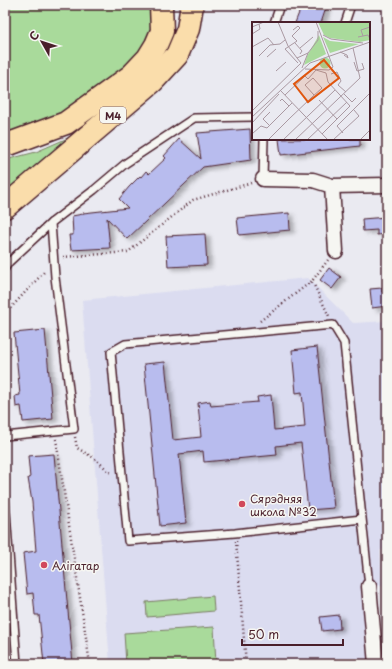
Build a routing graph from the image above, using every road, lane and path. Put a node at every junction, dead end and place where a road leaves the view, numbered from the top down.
1 (161, 5) edge
2 (192, 5) edge
3 (280, 5) edge
4 (351, 5) edge
5 (274, 22) edge
6 (345, 22) edge
7 (252, 117) edge
8 (264, 140) edge
9 (5, 142) edge
10 (263, 179) junction
11 (387, 185) edge
12 (332, 186) junction
13 (5, 206) edge
14 (51, 223) junction
15 (336, 251) joint
16 (54, 258) junction
17 (5, 268) edge
18 (312, 281) junction
19 (5, 314) edge
20 (333, 325) junction
21 (244, 334) junction
22 (74, 429) junction
23 (55, 431) junction
24 (5, 436) edge
25 (123, 485) junction
26 (5, 498) edge
27 (362, 519) junction
28 (235, 533) junction
29 (369, 586) joint
30 (17, 664) edge
31 (90, 664) edge
32 (246, 664) edge
33 (376, 664) edge

1 - 9 main road, М4
2 - 13 main road, М4
3 - 5 lane
4 - 6 lane
7 - 14 lane
8 - 10 lane
10 - 12 street
10 - 16 path
11 - 12 street
12 - 15 street
14 - 16 lane
14 - 17 lane
15 - 18 path
16 - 19 path
16 - 22 lane
18 - 20 path
18 - 21 path
20 - 21 lane
20 - 27 lane
21 - 25 lane
22 - 23 lane
22 - 25 path
23 - 24 lane
23 - 31 path
25 - 28 lane
26 - 30 lane
27 - 28 lane
27 - 29 lane
28 - 32 path
29 - 33 street

